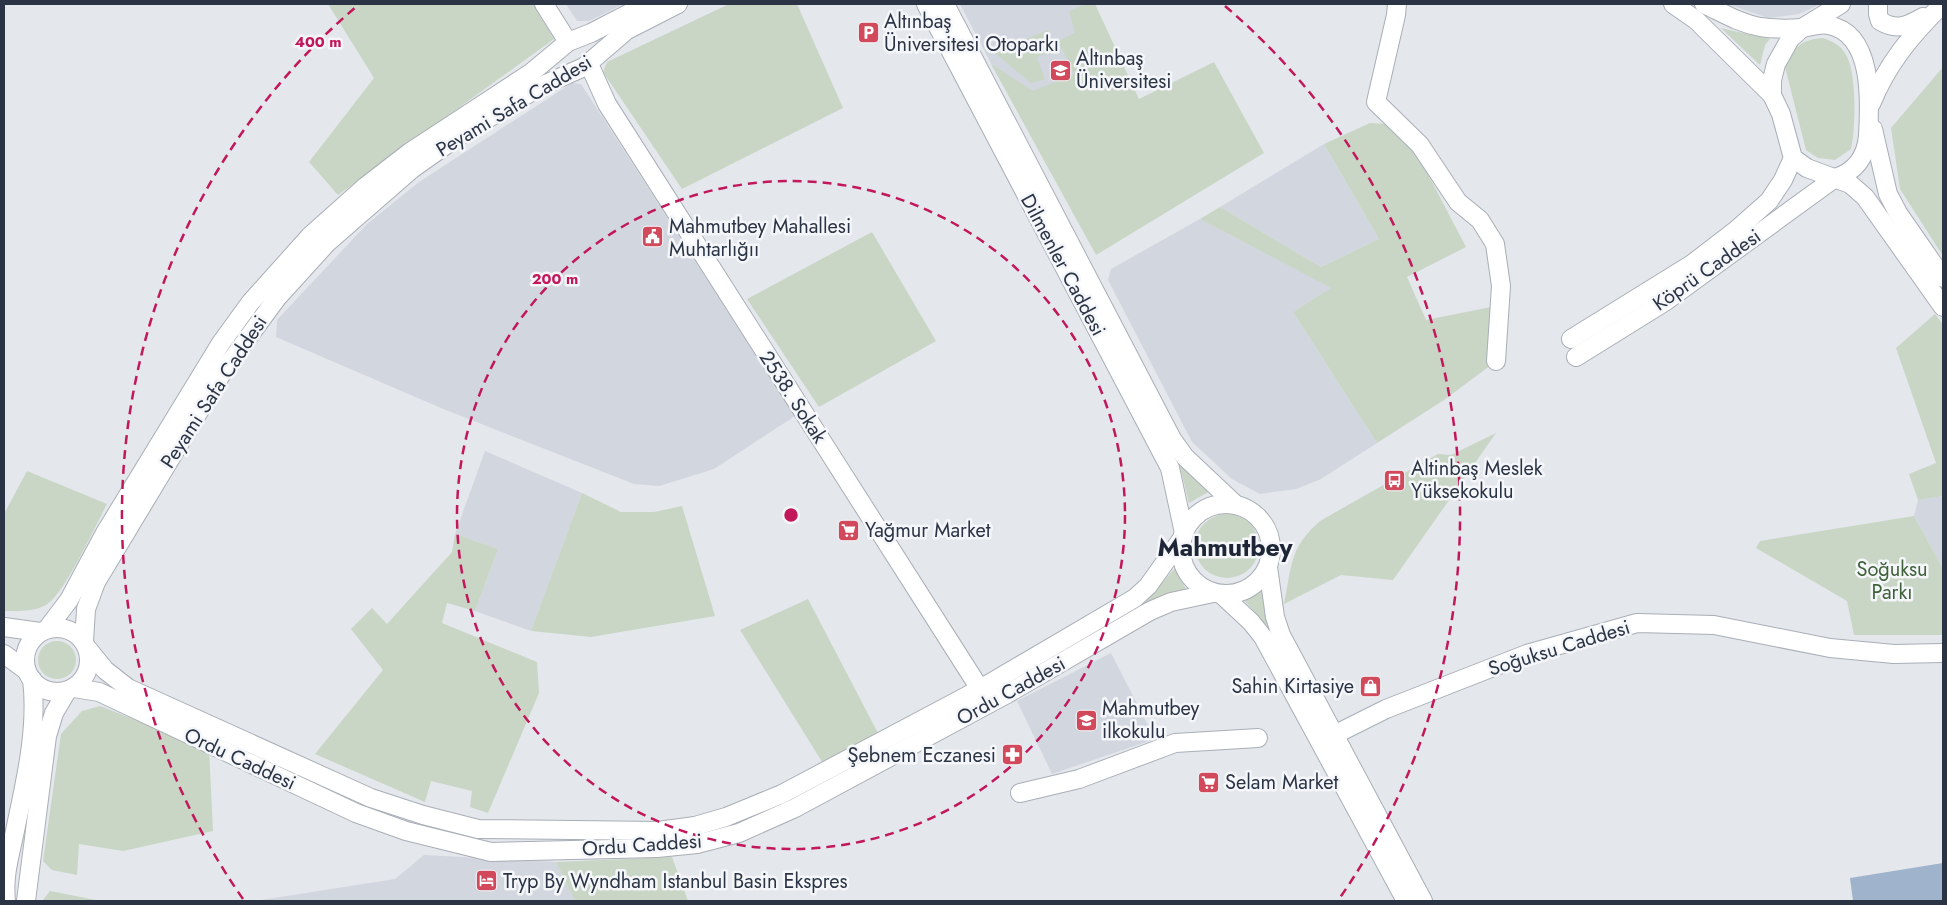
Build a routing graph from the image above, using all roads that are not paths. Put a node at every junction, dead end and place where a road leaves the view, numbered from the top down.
1 (544, 4) edge
2 (647, 4) edge
3 (678, 4) edge
4 (926, 4) edge
5 (945, 4) edge
6 (1397, 4) edge
7 (1673, 4) edge
8 (1704, 4) edge
9 (1841, 4) edge
10 (1878, 4) edge
11 (1943, 5) edge
12 (1802, 28) junction
13 (567, 44) junction
14 (586, 65) junction
15 (1772, 95) junction
16 (1870, 108) junction
17 (1793, 158) junction
18 (1835, 178) junction
19 (1943, 278) edge
20 (1943, 307) edge
21 (228, 332) junction
22 (245, 338) junction
23 (1571, 339) dead end
24 (1576, 358) dead end
25 (1496, 361) dead end
26 (1236, 505) junction
27 (1183, 535) junction
28 (1268, 567) junction
29 (1217, 594) junction
30 (4, 627) edge
31 (44, 631) junction
32 (86, 645) junction
33 (1943, 653) edge
34 (4, 654) edge
35 (29, 675) junction
36 (71, 689) junction
37 (980, 689) junction
38 (1334, 735) junction
39 (1258, 738) dead end
40 (1020, 792) dead end
41 (6, 872) edge
42 (30, 875) junction
43 (6, 901) edge
44 (26, 901) edge
45 (1406, 901) edge
46 (1423, 901) edge

1 - 13 main road
2 - 13 main road, Peyami Safa Caddesi
3 - 14 main road, Peyami Safa Caddesi
4 - 27 main road, Dilmenler Caddesi
5 - 26 main road, Dilmenler Caddesi
6 - 25 main road
7 - 15 main road
8 - 12 main road
9 - 12 main road
10 - 11 main road
11 - 16 main road
12 - 15 main road
12 - 16 main road
13 - 14 main road
13 - 14 main road
13 - 21 main road, Peyami Safa Caddesi
14 - 22 main road, Peyami Safa Caddesi
14 - 37 main road, 2538. Sokak
15 - 17 main road
16 - 18 main road
16 - 19 main road
17 - 18 main road
17 - 23 main road, Köprü Caddesi
18 - 20 main road
18 - 24 main road, Köprü Caddesi
21 - 22 main road
21 - 31 main road, Peyami Safa Caddesi
22 - 32 main road, Peyami Safa Caddesi
26 - 27 main road
26 - 28 main road
27 - 29 main road
27 - 37 main road, Ordu Caddesi
28 - 29 main road
28 - 38 main road
29 - 36 main road, Ordu Caddesi
29 - 45 main road
30 - 31 main road
31 - 32 main road
31 - 35 main road
32 - 36 main road
32 - 37 main road, Ordu Caddesi
33 - 38 main road, Soğuksu Caddesi
34 - 35 main road
35 - 36 main road
35 - 41 main road
36 - 42 main road
38 - 46 main road
39 - 40 main road
41 - 42 main road
41 - 43 main road
42 - 44 main road

